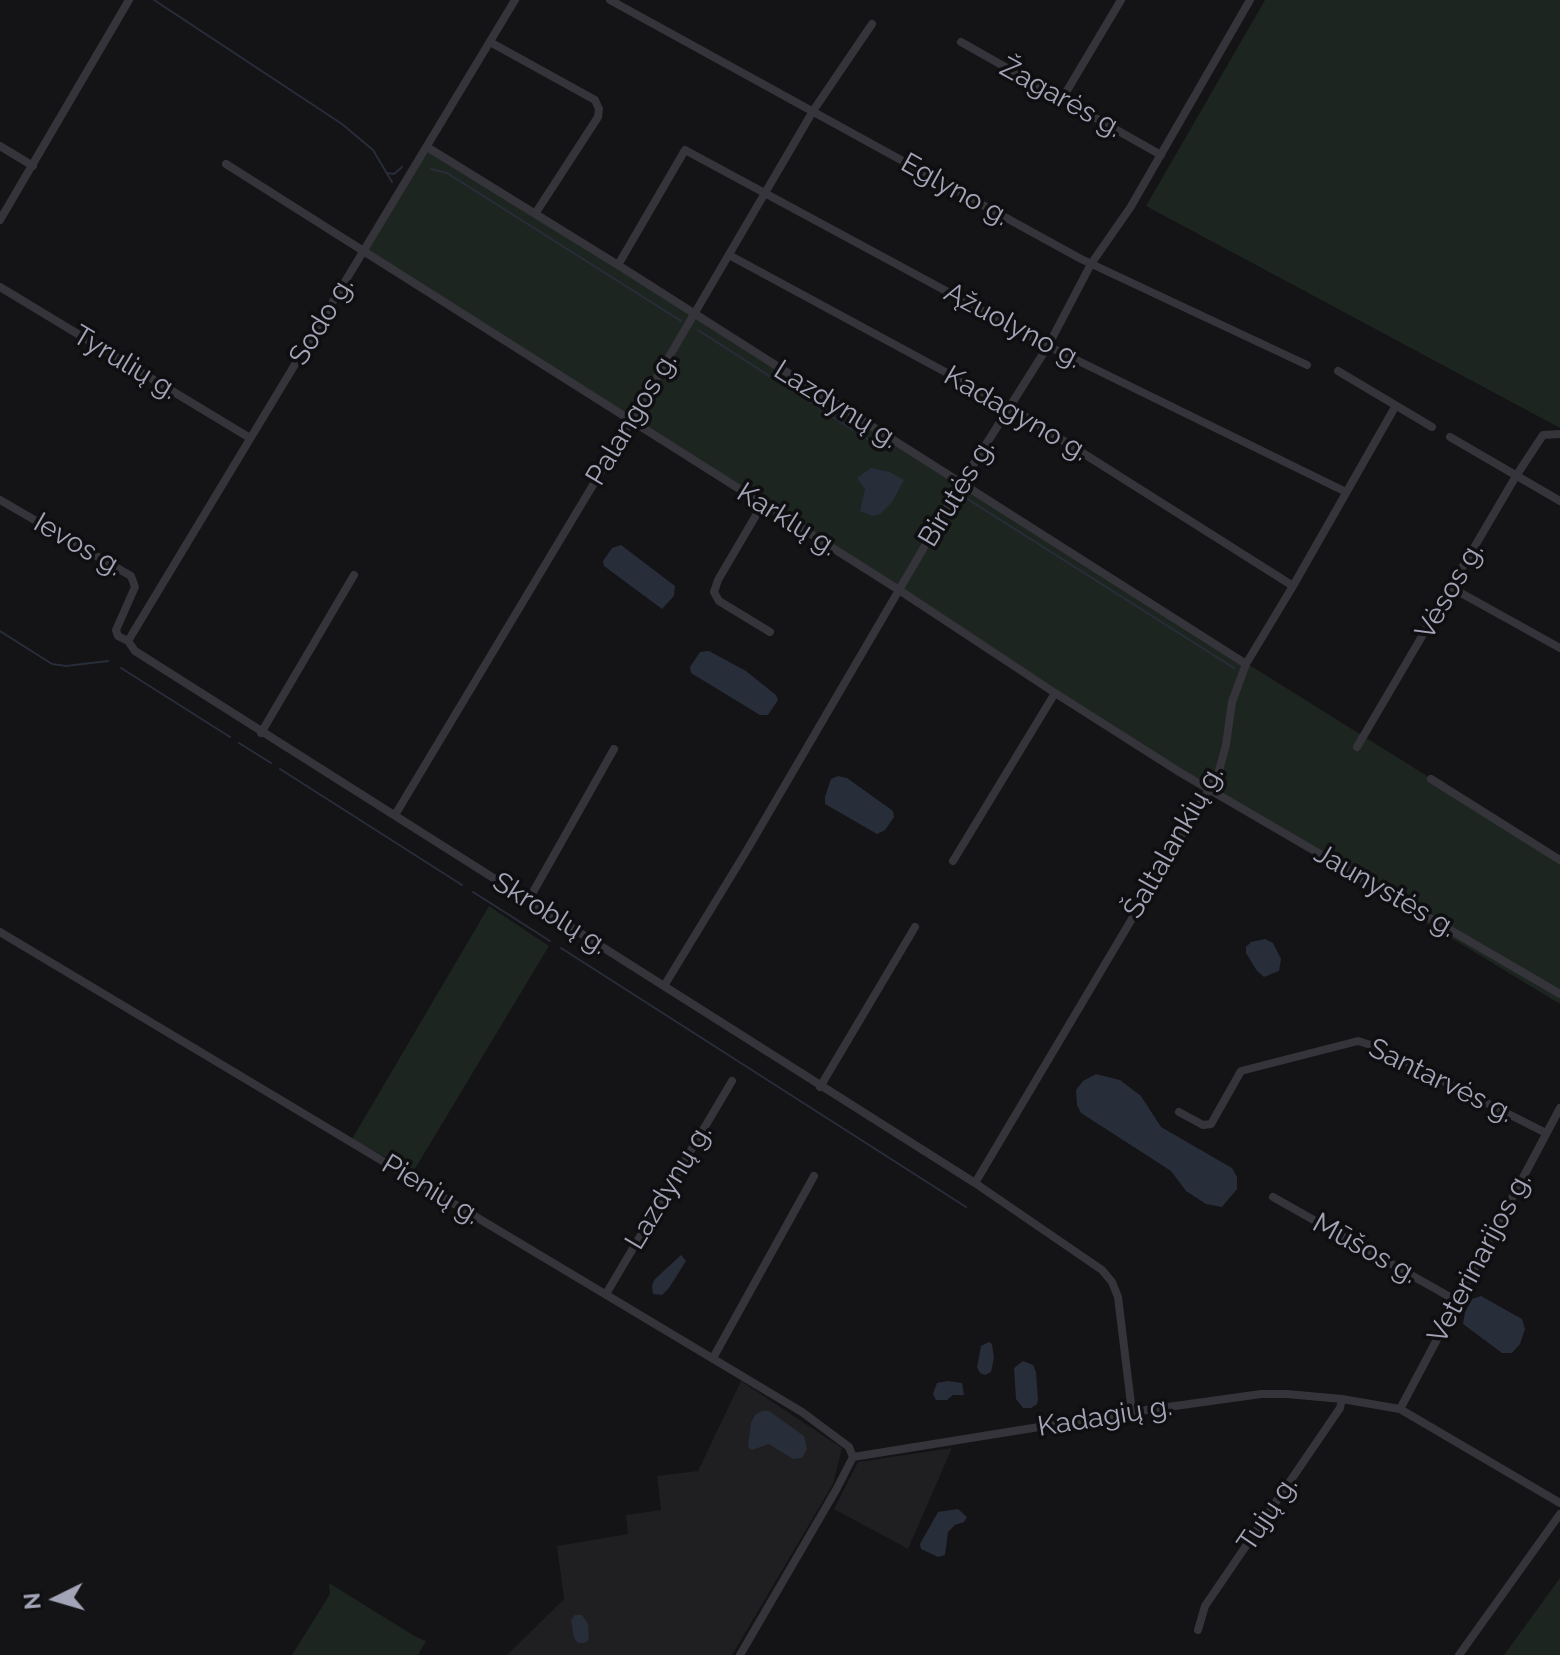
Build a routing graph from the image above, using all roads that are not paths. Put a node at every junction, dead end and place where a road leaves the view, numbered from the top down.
1 (129, 0) edge
2 (515, 0) edge
3 (610, 0) edge
4 (1121, 0) edge
5 (1250, 0) edge
6 (872, 24) dead end
7 (490, 42) junction
8 (961, 42) dead end
9 (1062, 99) junction
10 (813, 111) junction
11 (0, 146) edge
12 (427, 147) junction
13 (1161, 155) junction
14 (226, 164) dead end
15 (33, 166) junction
16 (764, 194) junction
17 (535, 214) junction
18 (0, 220) edge
19 (365, 250) junction
20 (729, 255) junction
21 (1091, 264) junction
22 (618, 265) junction
23 (0, 287) edge
24 (694, 315) junction
25 (1048, 346) junction
26 (1307, 365) dead end
27 (1338, 371) dead end
28 (1010, 407) junction
29 (1395, 407) junction
30 (632, 420) junction
31 (1432, 427) dead end
32 (1560, 434) edge
33 (1450, 437) dead end
34 (250, 438) junction
35 (1516, 476) junction
36 (961, 484) junction
37 (1346, 492) junction
38 (0, 500) edge
39 (1560, 501) edge
40 (762, 505) junction
41 (354, 575) dead end
42 (1293, 586) junction
43 (1452, 588) junction
44 (899, 590) junction
45 (770, 632) dead end
46 (128, 641) junction
47 (1560, 648) edge
48 (1246, 664) junction
49 (1055, 693) junction
50 (261, 733) junction
51 (1357, 747) dead end
52 (614, 749) dead end
53 (1431, 779) dead end
54 (1209, 789) junction
55 (395, 815) junction
56 (1560, 860) edge
57 (953, 861) dead end
58 (528, 901) junction
59 (915, 927) dead end
60 (0, 932) edge
61 (664, 986) junction
62 (1560, 994) edge
63 (732, 1081) dead end
64 (820, 1087) junction
65 (1560, 1108) edge
66 (1179, 1112) dead end
67 (1546, 1133) junction
68 (814, 1176) dead end
69 (975, 1183) junction
70 (1273, 1197) dead end
71 (606, 1294) junction
72 (1457, 1301) junction
73 (713, 1358) junction
74 (1342, 1399) junction
75 (1400, 1409) junction
76 (1132, 1412) junction
77 (853, 1457) junction
78 (1560, 1503) edge
79 (1560, 1514) edge
80 (1198, 1630) dead end
81 (740, 1655) edge
82 (1459, 1655) edge

1 - 15 street
2 - 7 street, Sodo g.
3 - 10 street, Eglyno g.
4 - 9 street
5 - 13 street, Birutės g.
6 - 10 street, Palangos g.
7 - 12 street, Sodo g.
7 - 17 street
8 - 9 street, Žagarės g.
9 - 13 street, Žagarės g.
10 - 16 street, Palangos g.
10 - 21 street, Eglyno g.
11 - 15 street
12 - 17 street, Lazdynų g.
12 - 19 street, Sodo g.
13 - 21 street, Birutės g.
14 - 19 street, Karklų g.
15 - 18 street
16 - 20 street, Palangos g.
16 - 22 street, Ąžuolyno g.
16 - 25 street, Ąžuolyno g.
17 - 22 street, Lazdynų g.
19 - 30 street, Karklų g.
19 - 34 street, Sodo g.
20 - 24 street, Palangos g.
20 - 28 street, Kadagyno g.
21 - 25 street, Birutės g.
21 - 26 street, Eglyno g.
22 - 24 street, Lazdynų g.
23 - 34 street, Tyrulių g.
24 - 30 street, Palangos g.
24 - 36 street, Lazdynų g.
25 - 28 street, Birutės g.
25 - 37 street, Ąžuolyno g.
27 - 29 street
28 - 36 street, Birutės g.
28 - 42 street, Kadagyno g.
29 - 31 street
29 - 37 street, Šaltalankių g.
30 - 40 street, Karklų g.
30 - 55 street, Palangos g.
32 - 35 street, Vėsos g.
33 - 35 street
34 - 46 street, Sodo g.
35 - 39 street
35 - 43 street, Vėsos g.
36 - 44 street, Birutės g.
36 - 48 street, Lazdynų g.
37 - 42 street, Šaltalankių g.
38 - 46 street, Ievos g.
40 - 44 street, Karklų g.
40 - 45 street
41 - 50 street
42 - 48 street, Šaltalankių g.
43 - 47 street
43 - 51 street, Vėsos g.
44 - 49 street, Karklų g.
44 - 61 street, Birutės g.
46 - 50 street, Skroblų g.
48 - 54 street, Šaltalankių g.
49 - 54 street, Karklų g.
49 - 57 street
50 - 55 street, Skroblų g.
52 - 58 street
53 - 56 street
54 - 62 street, Jaunystės g.
54 - 69 street, Šaltalankių g.
55 - 58 street, Skroblų g.
58 - 61 street, Skroblų g.
59 - 64 street
60 - 71 street, Pienių g.
61 - 64 street, Skroblų g.
63 - 71 street, Lazdynų g.
64 - 69 street, Skroblų g.
65 - 67 street, Veterinarijos g.
66 - 67 street, Santarvės g.
67 - 72 street, Veterinarijos g.
68 - 73 street
69 - 76 street, Skroblų g.
70 - 72 street, Mūšos g.
71 - 73 street, Pienių g.
72 - 75 street, Veterinarijos g.
73 - 77 street, Pienių g.
74 - 75 street, Kadagių g.
74 - 76 street, Kadagių g.
74 - 80 street, Tujų g.
75 - 78 street, Kadagių g.
76 - 77 street, Kadagių g.
77 - 81 street
79 - 82 street

